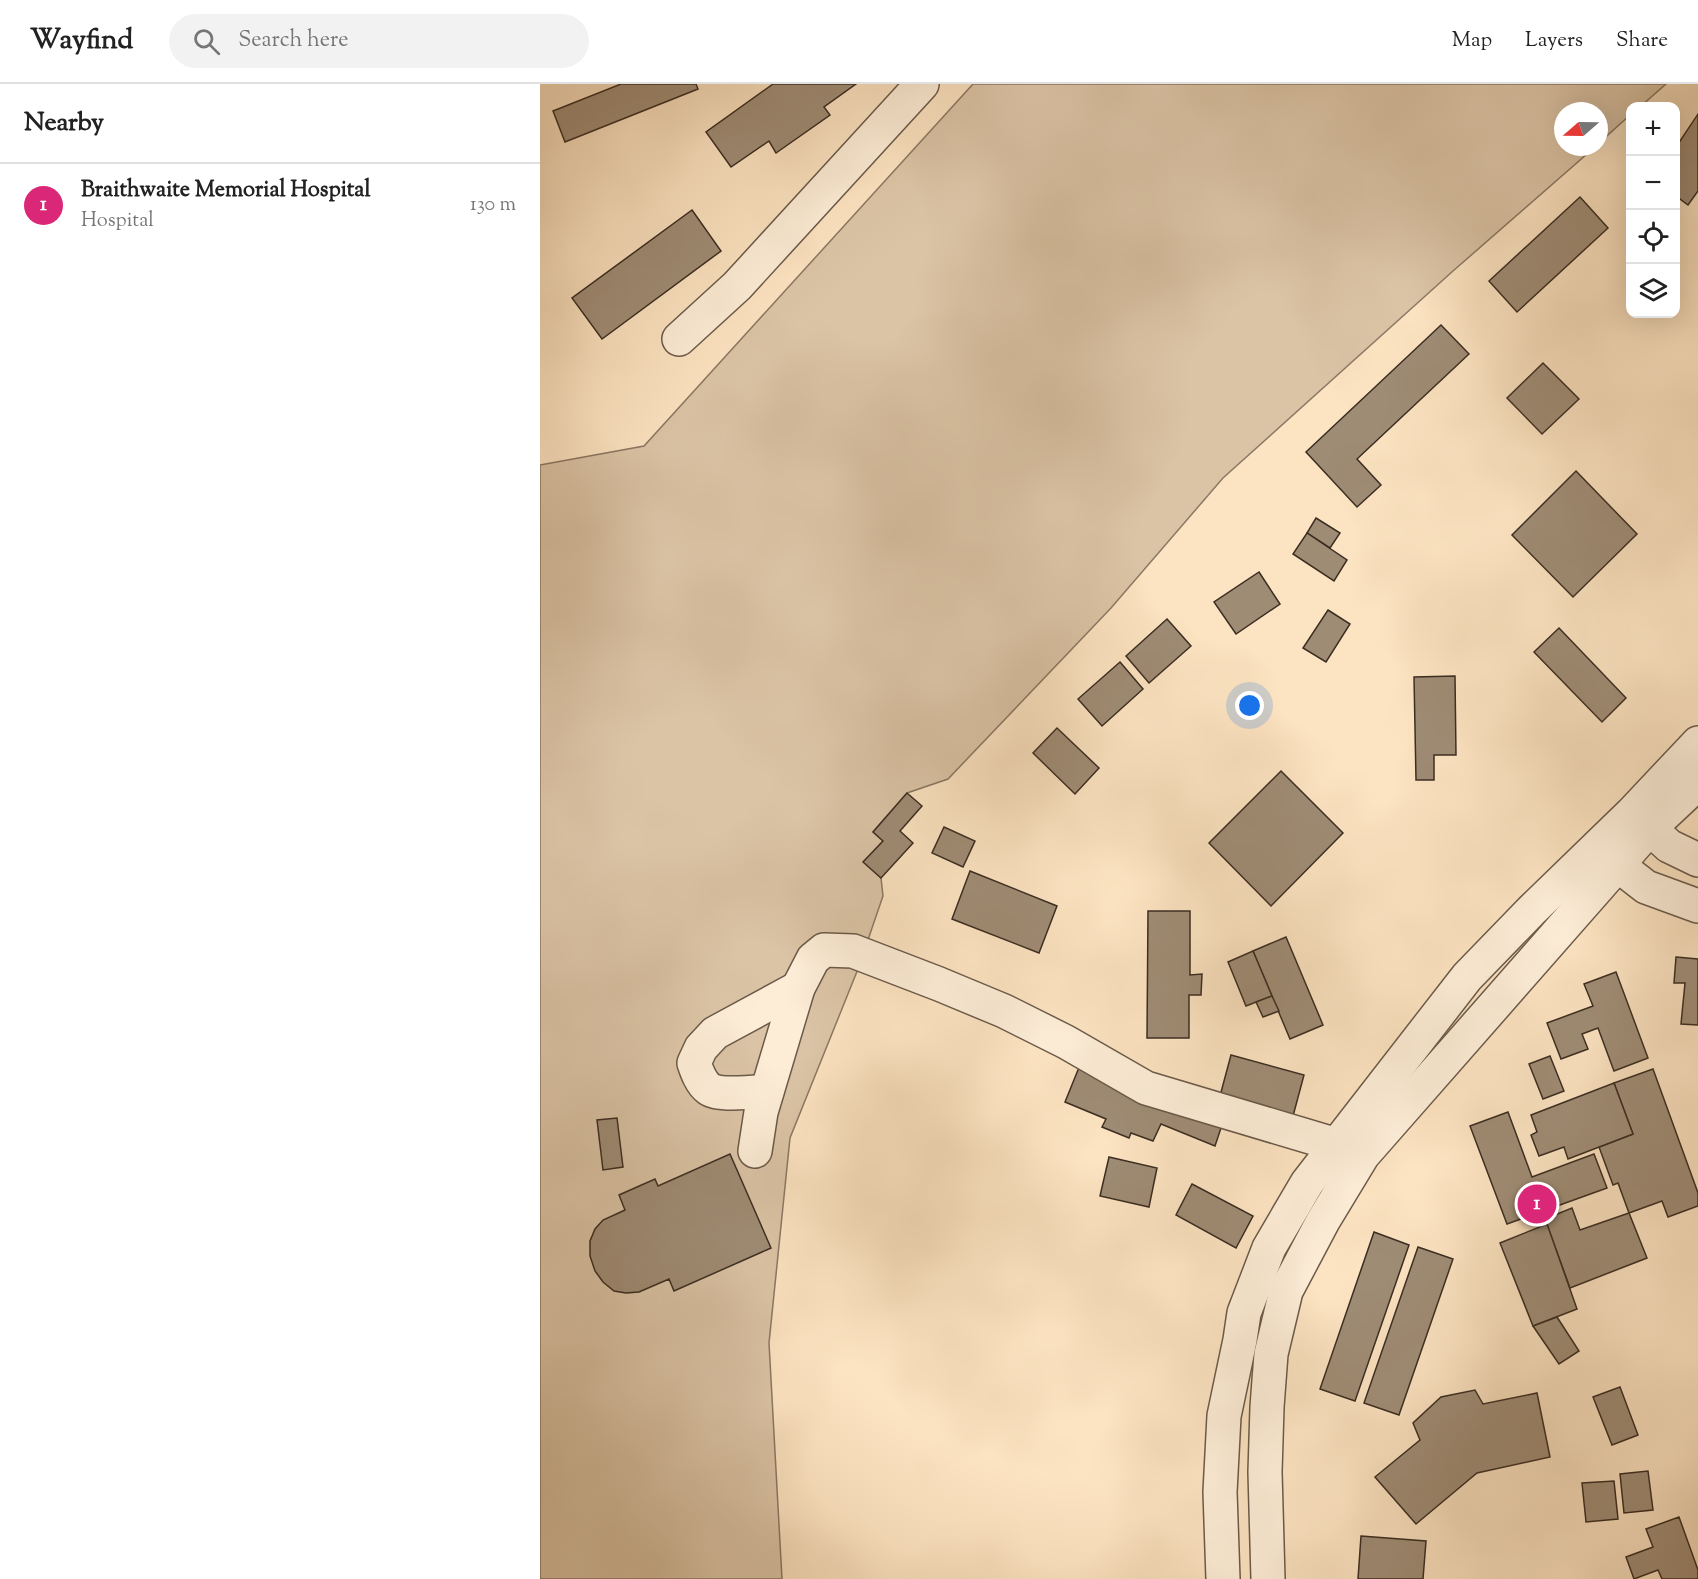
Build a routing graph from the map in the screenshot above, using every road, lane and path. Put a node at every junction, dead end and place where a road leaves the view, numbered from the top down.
1 (921, 84) edge
2 (678, 339) dead end
3 (1698, 743) edge
4 (1698, 783) edge
5 (1641, 820) junction
6 (1606, 856) junction
7 (1698, 860) edge
8 (1698, 906) edge
9 (798, 987) junction
10 (767, 1091) junction
11 (1336, 1145) junction
12 (755, 1151) dead end
13 (1223, 1579) edge
14 (1268, 1579) edge

1 - 2 street
3 - 5 street
4 - 5 street
5 - 6 street
5 - 7 street
6 - 8 street
6 - 11 street
6 - 14 street
9 - 10 street
9 - 10 street
9 - 11 street
10 - 12 street
11 - 13 street

